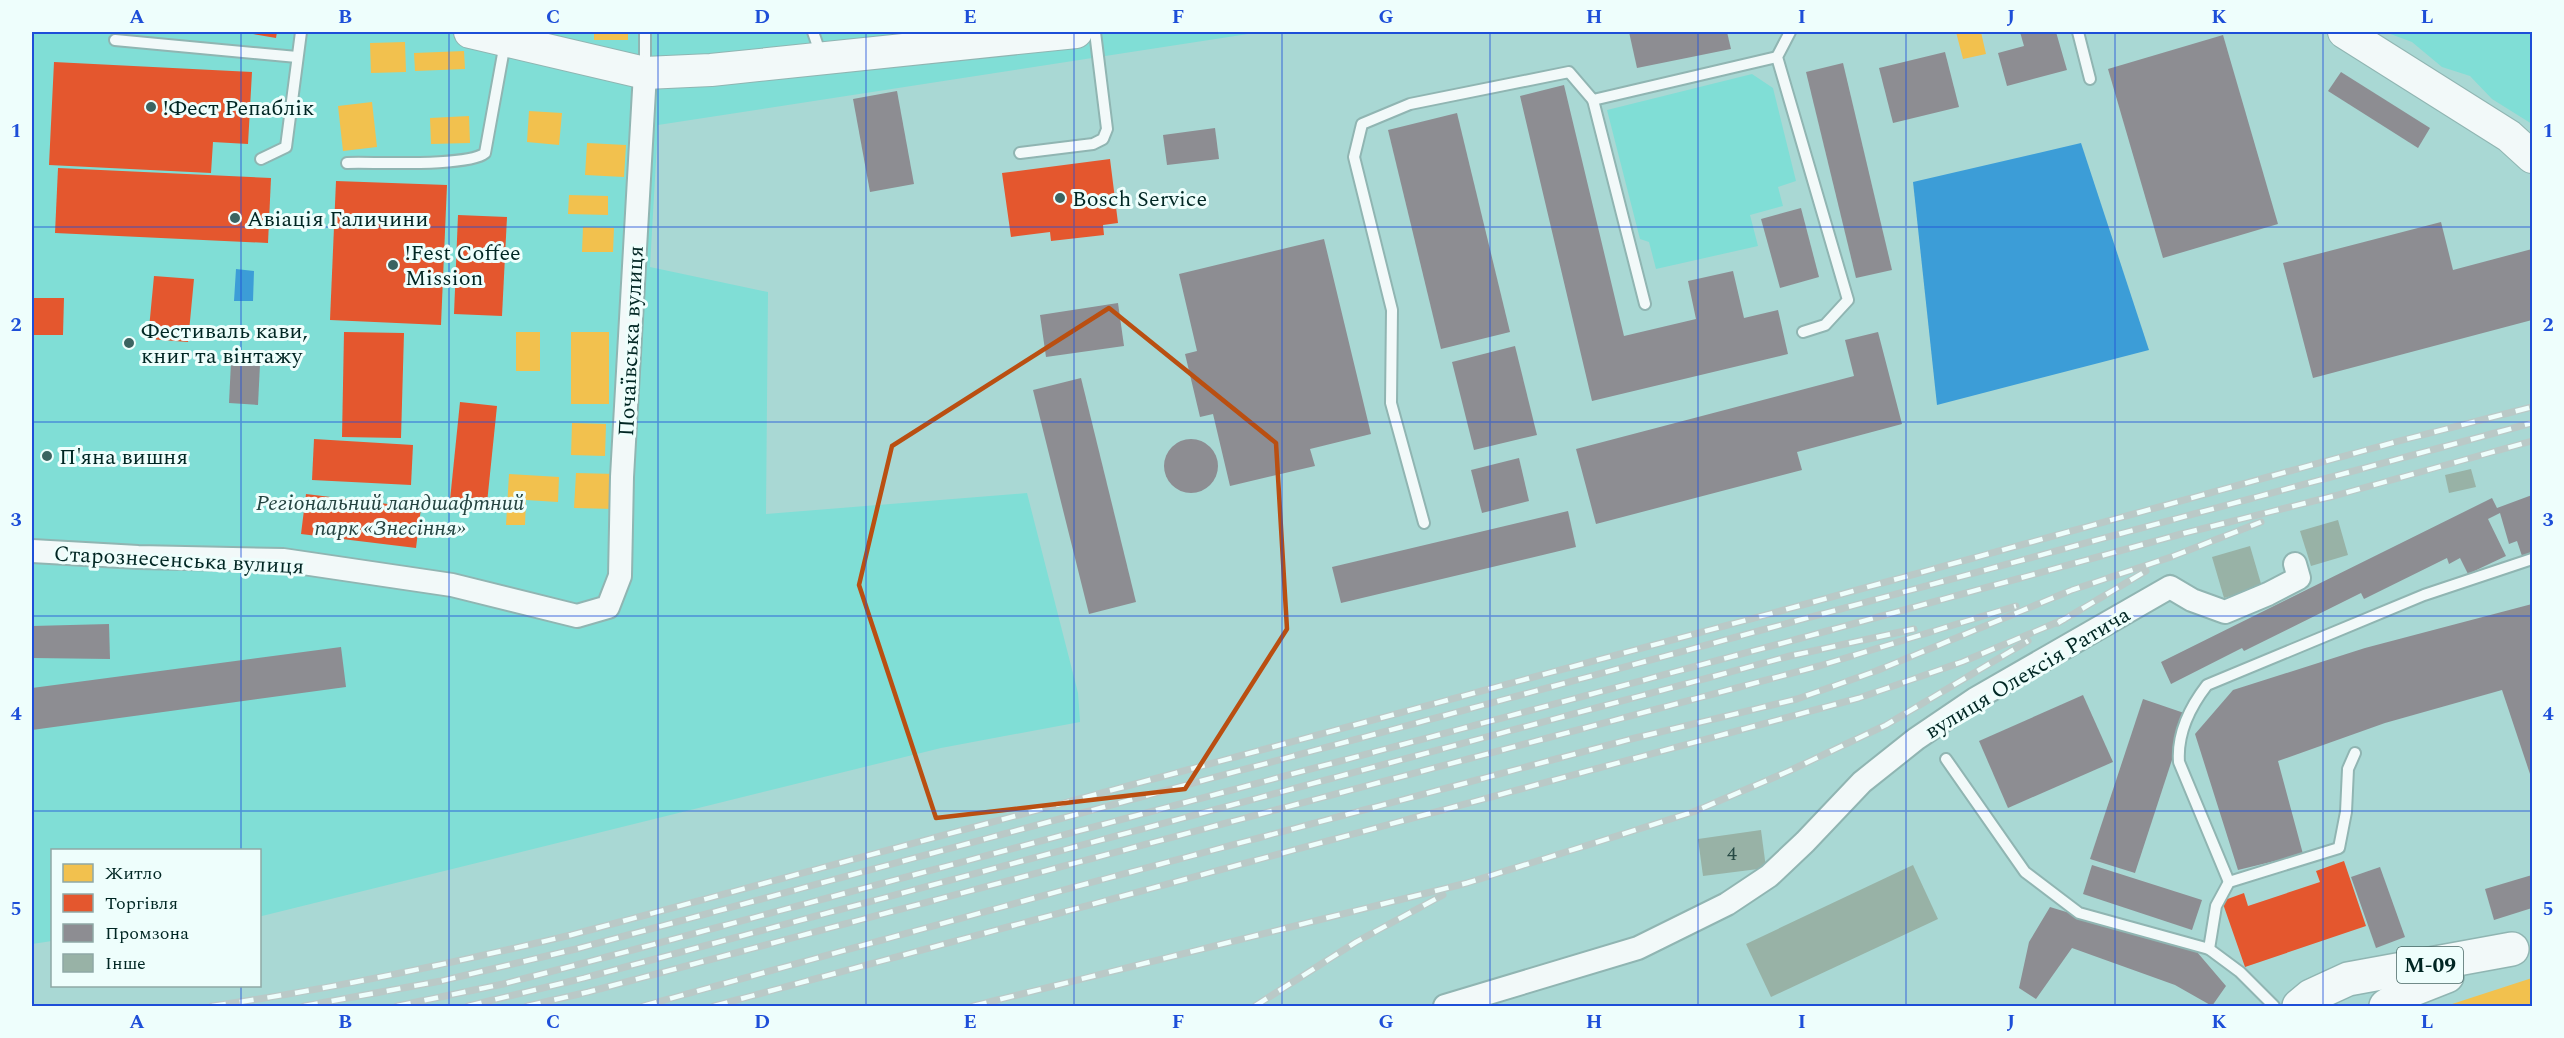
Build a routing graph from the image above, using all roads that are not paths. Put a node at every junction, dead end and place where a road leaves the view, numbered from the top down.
1 (301, 32) edge
2 (470, 32) edge
3 (645, 32) edge
4 (1076, 32) edge
5 (1095, 32) edge
6 (1790, 32) edge
7 (2078, 32) edge
8 (2344, 32) edge
9 (990, 36) edge
10 (115, 40) dead end
11 (506, 40) junction
12 (818, 45) edge
13 (297, 57) junction
14 (1777, 57) junction
15 (645, 73) junction
16 (2090, 80) dead end
17 (1593, 100) junction
18 (1020, 153) dead end
19 (2532, 157) edge
20 (261, 159) dead end
21 (348, 163) dead end
22 (1645, 304) dead end
23 (1803, 332) dead end
24 (1424, 523) dead end
25 (32, 551) edge
26 (2532, 559) edge
27 (2295, 564) dead end
28 (608, 607) joint
29 (2355, 753) dead end
30 (1946, 759) dead end
31 (2229, 882) junction
32 (2522, 945) edge
33 (2209, 949) junction
34 (2348, 980) junction
35 (1445, 1006) edge
36 (2274, 1006) edge
37 (2299, 1006) edge
38 (2375, 1006) edge
39 (2386, 1006) edge

1 - 13 lane
2 - 11 street
3 - 15 lane
4 - 9 street
5 - 18 lane
6 - 14 lane
7 - 16 lane
8 - 19 street
9 - 12 street
10 - 13 lane
11 - 15 street
11 - 21 lane
12 - 15 street
13 - 20 lane
14 - 17 lane
14 - 23 lane
15 - 28 street, Почаївська вулиця
17 - 22 lane
17 - 24 lane
25 - 28 street, Старознесенська вулиця
26 - 31 lane
27 - 35 street, вулиця Олексія Ратича
29 - 31 lane
30 - 33 lane
31 - 33 lane
32 - 34 main road, М-09
32 - 39 main road, М-09
33 - 36 lane
34 - 37 main road, М-09
34 - 38 main road

